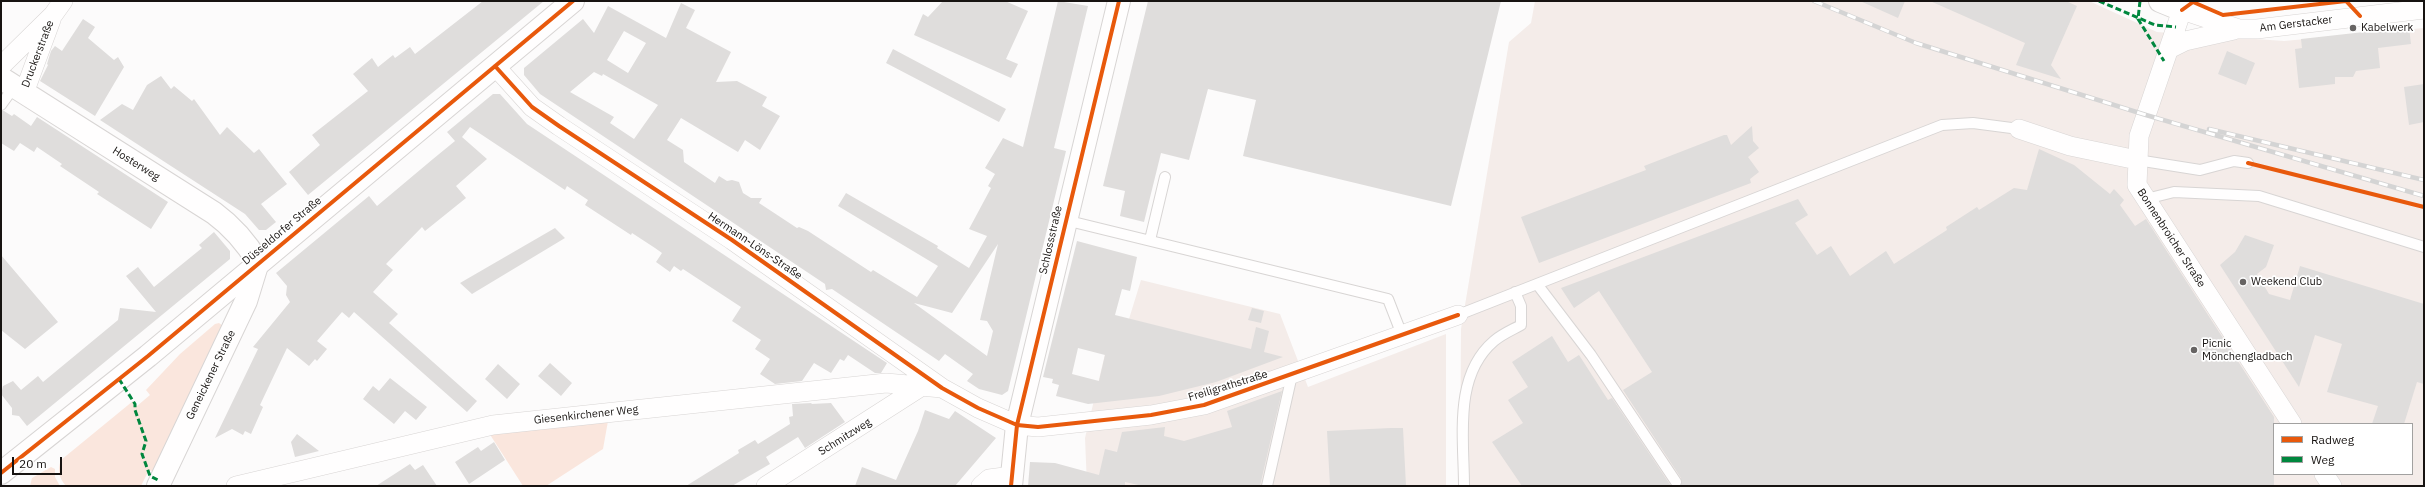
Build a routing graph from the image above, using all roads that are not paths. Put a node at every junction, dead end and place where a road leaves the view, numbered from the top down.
1 (573, 1) edge
2 (1119, 1) edge
3 (2160, 1) edge
4 (2183, 6) edge
5 (58, 8) edge
6 (2424, 9) edge
7 (2239, 29) junction
8 (2169, 49) junction
9 (1, 66) edge
10 (495, 66) junction
11 (13, 86) edge
12 (1, 106) edge
13 (2019, 129) joint
14 (2137, 160) junction
15 (2248, 163) dead end
16 (1165, 177) dead end
17 (2146, 199) junction
18 (1065, 220) junction
19 (1150, 240) junction
20 (2424, 247) edge
21 (258, 262) junction
22 (1537, 284) junction
23 (1515, 292) junction
24 (1458, 315) joint
25 (1402, 335) junction
26 (1292, 375) junction
27 (922, 386) junction
28 (942, 388) junction
29 (2291, 423) edge
30 (1017, 426) junction
31 (1, 473) edge
32 (2325, 475) edge
33 (1011, 481) edge
34 (1676, 482) dead end
35 (158, 486) edge
36 (236, 486) edge
37 (766, 486) edge
38 (981, 486) edge
39 (1267, 486) edge
40 (1464, 486) edge
41 (2332, 486) edge

1 - 10 street, Düsseldorfer Straße
2 - 18 street, Schlossstraße
3 - 4 street
4 - 7 street, Am Gerstacker
4 - 8 street, Bonnenbroicher Straße
5 - 9 street, Druckerstraße
5 - 11 street, Druckerstraße
6 - 7 street, Am Gerstacker
7 - 8 street, Am Gerstacker
8 - 14 street, Bonnenbroicher Straße
10 - 21 street, Düsseldorfer Straße
10 - 28 street, Hermann-Löns-Straße
11 - 12 lane
11 - 21 street, Hosterweg
13 - 14 street
13 - 22 lane
14 - 15 lane
14 - 17 street, Bonnenbroicher Straße
16 - 19 lane
17 - 20 lane
17 - 29 street, Bonnenbroicher Straße
18 - 19 lane
18 - 30 street, Schlossstraße
19 - 25 lane
21 - 31 street, Düsseldorfer Straße
21 - 35 street, Geneickener Straße
22 - 23 lane
22 - 34 lane
23 - 24 lane
23 - 40 lane
24 - 25 street, Freiligrathstraße
25 - 26 street, Freiligrathstraße
26 - 30 street, Freiligrathstraße
26 - 39 lane
27 - 28 street, Giesenkirchener Weg
27 - 36 street, Giesenkirchener Weg
27 - 37 street, Schmitzweg
28 - 30 street, Hermann-Löns-Straße
30 - 33 street, Schlossstraße
32 - 41 street
33 - 38 street

